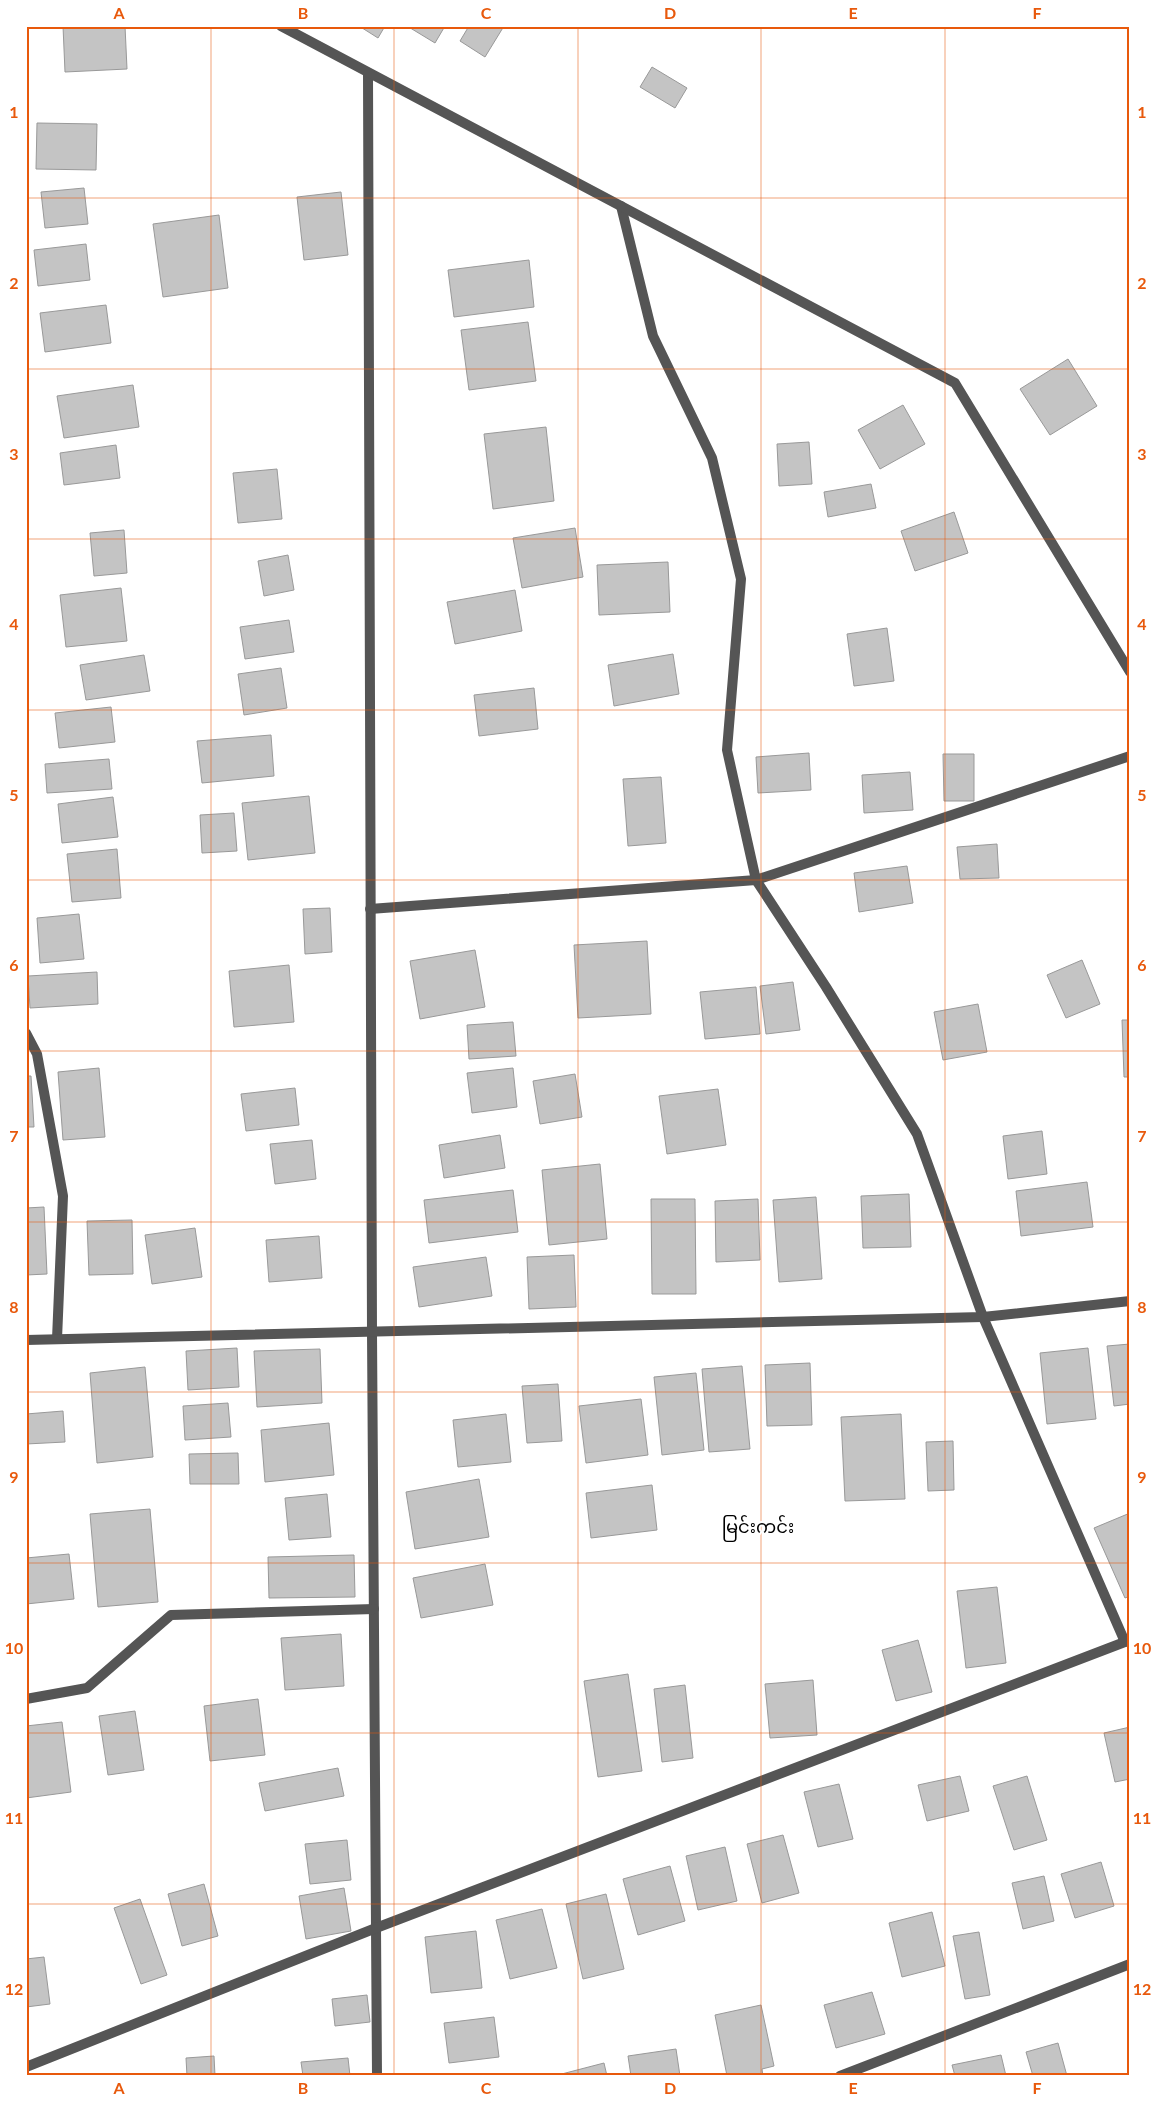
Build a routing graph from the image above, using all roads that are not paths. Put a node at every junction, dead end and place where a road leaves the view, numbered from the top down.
1 (281, 26) edge
2 (368, 72) junction
3 (621, 206) junction
4 (1130, 672) edge
5 (1130, 756) edge
6 (756, 880) junction
7 (370, 908) junction
8 (26, 1033) edge
9 (1130, 1301) edge
10 (982, 1317) junction
11 (372, 1333) junction
12 (57, 1339) junction
13 (26, 1340) edge
14 (374, 1609) junction
15 (1127, 1641) edge
16 (26, 1699) edge
17 (376, 1928) junction
18 (1130, 1964) edge
19 (26, 2066) edge
20 (377, 2076) edge
21 (840, 2076) edge

1 - 2 street
2 - 3 street
2 - 7 street
3 - 4 street
3 - 6 street
5 - 6 street
6 - 7 street
6 - 10 street
7 - 11 street
8 - 12 street
9 - 10 street
10 - 11 street
10 - 15 street
11 - 12 street
11 - 14 street
12 - 13 street
14 - 16 street
14 - 17 street
15 - 17 street
17 - 19 street
17 - 20 street
18 - 21 street

